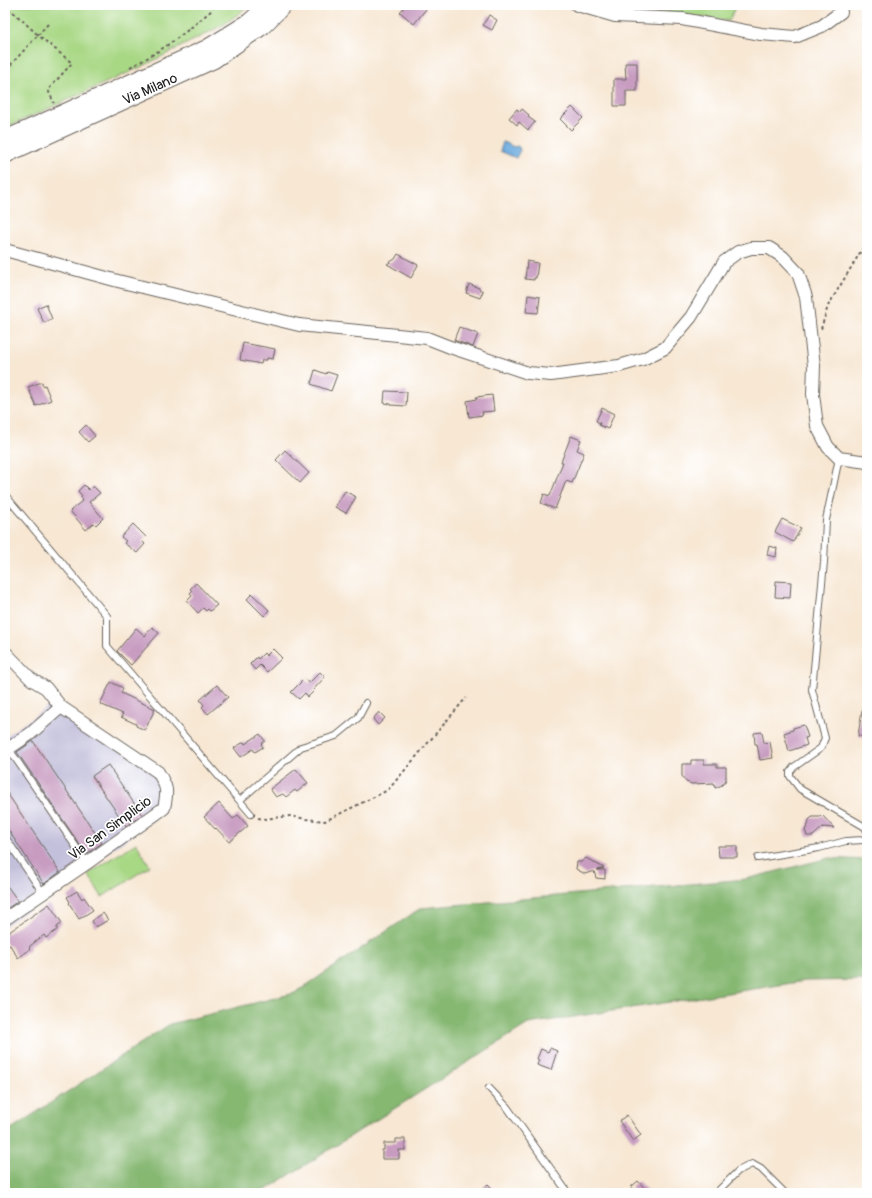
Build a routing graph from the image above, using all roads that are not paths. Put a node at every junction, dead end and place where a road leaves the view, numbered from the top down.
1 (268, 5) edge
2 (284, 5) edge
3 (577, 5) edge
4 (841, 12) dead end
5 (5, 139) edge
6 (5, 155) edge
7 (5, 250) edge
8 (839, 458) junction
9 (867, 462) edge
10 (5, 495) edge
11 (5, 652) edge
12 (366, 703) dead end
13 (61, 707) junction
14 (7, 750) edge
15 (240, 800) junction
16 (251, 814) road end
17 (867, 831) edge
18 (867, 836) edge
19 (5, 837) edge
20 (758, 858) dead end
21 (87, 864) junction
22 (43, 893) junction
23 (5, 919) edge
24 (489, 1088) dead end
25 (568, 1193) edge
26 (716, 1193) edge
27 (785, 1193) edge

1 - 5 main road, Via Milano
2 - 6 main road, Via Milano
3 - 4 street
7 - 8 street
8 - 9 street
8 - 17 lane
10 - 15 lane
11 - 13 street, Via San Simplicio
12 - 15 lane
13 - 14 street
13 - 21 street, Via San Simplicio
14 - 21 lane
15 - 16 lane
18 - 20 lane
19 - 22 lane
21 - 22 street, Via San Simplicio
22 - 23 street, Via San Simplicio
24 - 25 lane
26 - 27 lane

